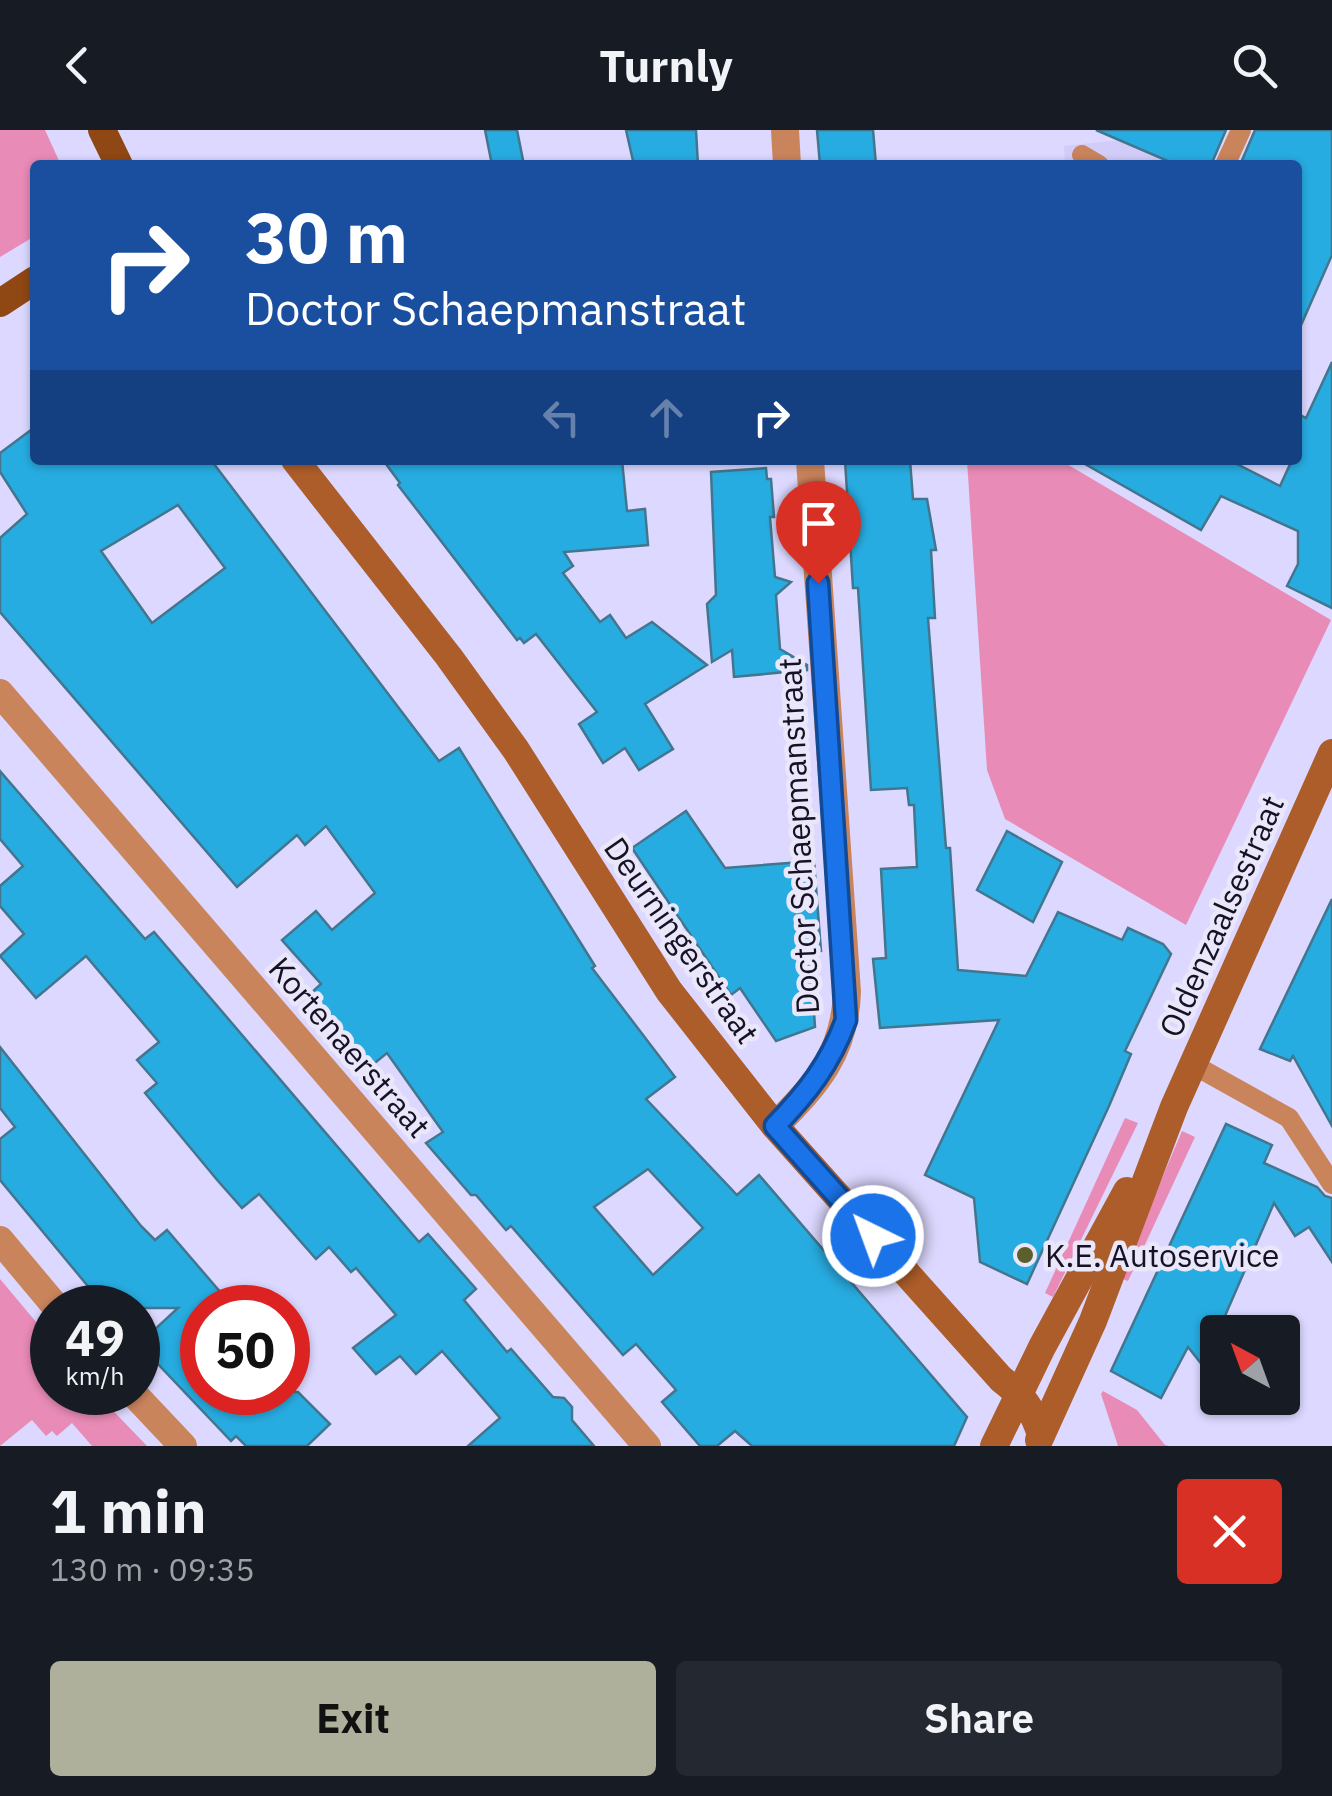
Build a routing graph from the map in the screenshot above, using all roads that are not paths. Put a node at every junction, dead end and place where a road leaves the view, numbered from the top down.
1 (102, 130) edge
2 (785, 130) edge
3 (1242, 130) edge
4 (117, 160) edge
5 (787, 160) edge
6 (1227, 160) edge
7 (30, 283) edge
8 (0, 302) edge
9 (299, 465) edge
10 (810, 465) edge
11 (0, 694) edge
12 (1332, 753) edge
13 (1192, 1064) junction
14 (1174, 1107) junction
15 (775, 1126) junction
16 (1332, 1184) edge
17 (0, 1240) edge
18 (38, 1285) edge
19 (1020, 1394) junction
20 (154, 1415) edge
21 (1039, 1440) edge
22 (183, 1446) edge
23 (646, 1446) edge
24 (994, 1446) edge

1 - 4 main road
2 - 5 street
3 - 6 lane
7 - 8 main road
9 - 15 main road, Deurningerstraat
10 - 15 street, Doctor Schaepmanstraat
11 - 23 street, Kortenaerstraat
12 - 13 main road, Oldenzaalsestraat
13 - 14 main road, Oldenzaalsestraat
13 - 16 lane
14 - 19 main road, Oldenzaalsestraat
14 - 21 main road, Oldenzaalsestraat
15 - 19 main road, Deurningerstraat
17 - 18 street
19 - 21 main road, Deurningerstraat
19 - 24 main road, Oldenzaalsestraat
20 - 22 street

